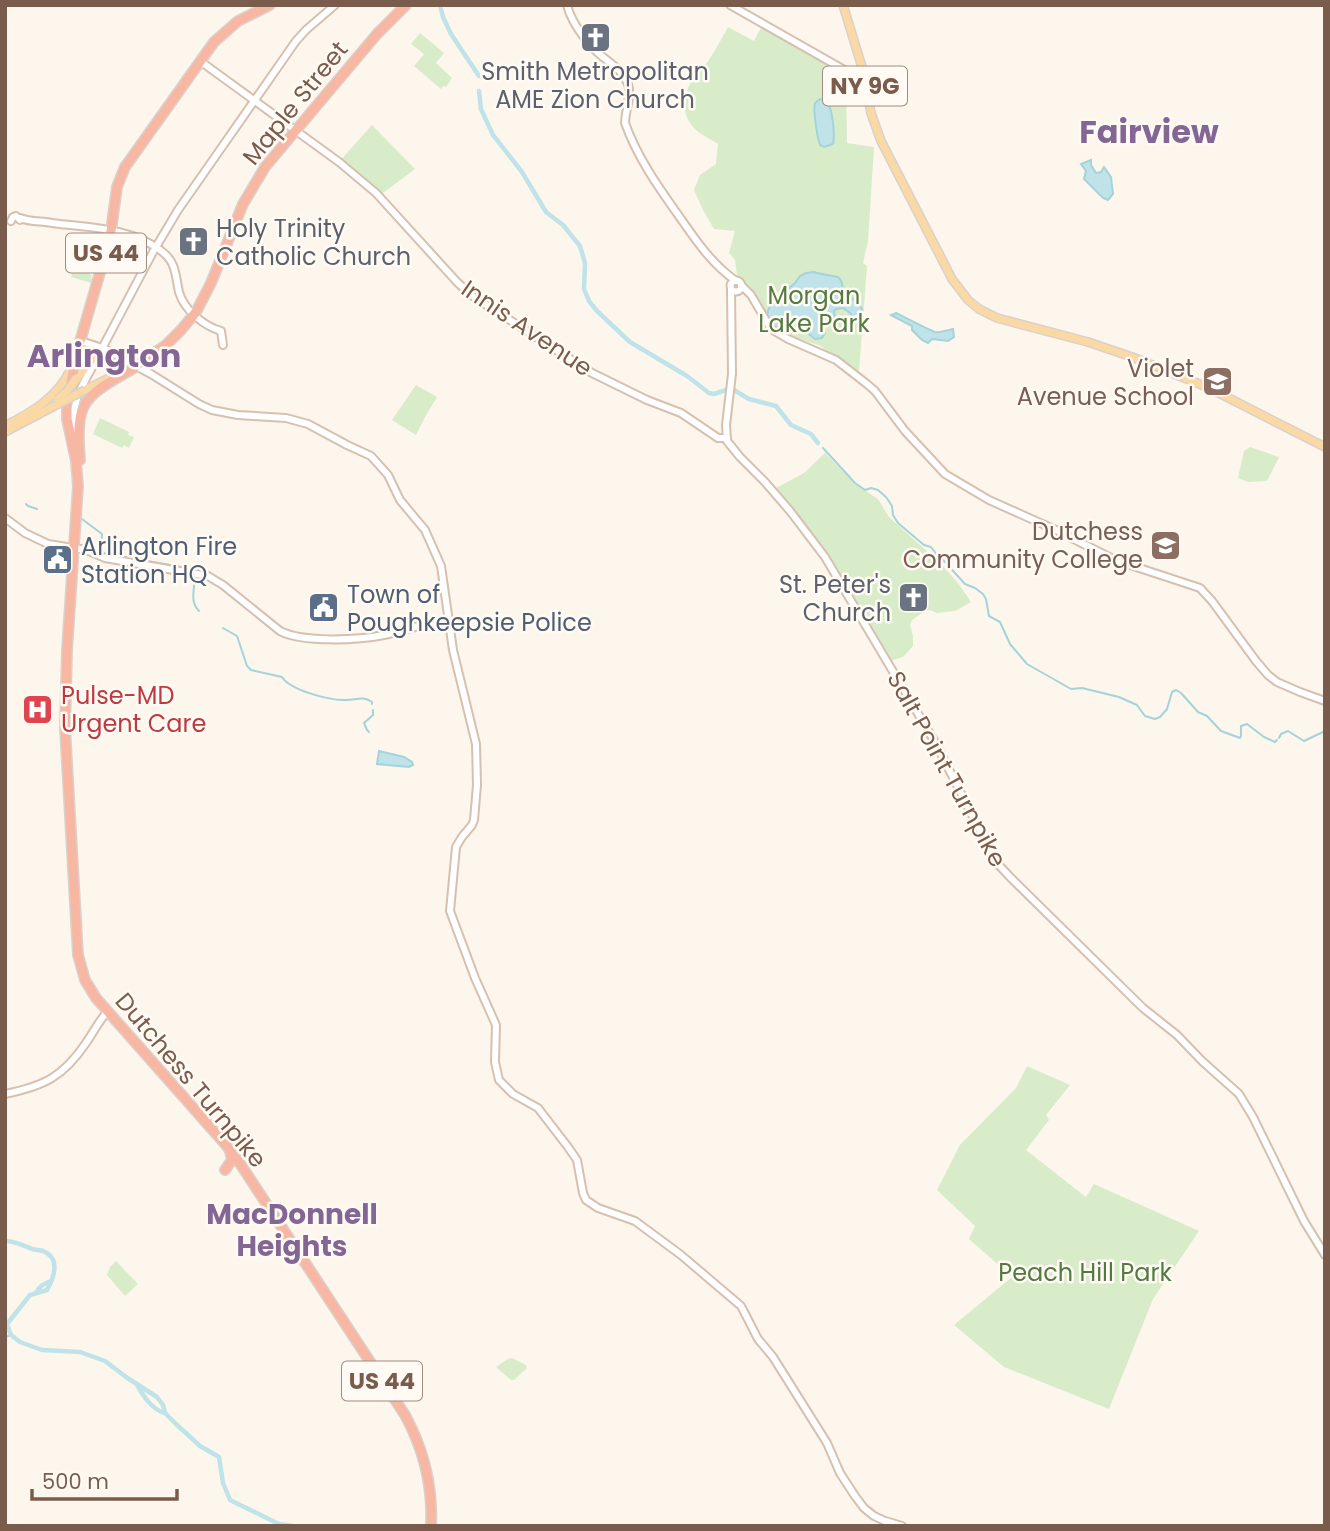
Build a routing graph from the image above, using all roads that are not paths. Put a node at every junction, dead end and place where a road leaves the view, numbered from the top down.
1 (270, 5) edge
2 (335, 5) edge
3 (406, 5) edge
4 (567, 5) edge
5 (730, 5) edge
6 (843, 5) edge
7 (200, 61) junction
8 (864, 81) junction
9 (255, 100) junction
10 (296, 130) junction
11 (12, 219) edge
12 (111, 230) junction
13 (156, 247) junction
14 (736, 288) junction
15 (194, 314) junction
16 (80, 343) junction
17 (223, 345) dead end
18 (101, 350) junction
19 (136, 366) junction
20 (59, 401) junction
21 (9, 424) edge
22 (726, 425) junction
23 (5, 432) edge
24 (714, 435) junction
25 (726, 438) junction
26 (1325, 447) edge
27 (74, 454) junction
28 (740, 457) junction
29 (81, 472) junction
30 (5, 518) edge
31 (75, 549) junction
32 (449, 620) junction
33 (1325, 701) edge
34 (107, 1012) junction
35 (5, 1094) edge
36 (229, 1149) junction
37 (225, 1170) dead end
38 (1325, 1255) edge
39 (431, 1526) edge
40 (902, 1526) edge

1 - 7 highway, US 44
2 - 9 street
3 - 10 highway, Maple Street / US 44
4 - 14 street
5 - 8 street
6 - 8 main road, NY 9G
7 - 9 street, Innis Avenue
7 - 12 highway, US 44
8 - 26 main road, NY 9G
9 - 10 street, Innis Avenue
9 - 13 street
10 - 15 highway, Maple Street / US 44
10 - 24 street, Innis Avenue
11 - 12 street
12 - 13 street
12 - 16 highway, US 44
13 - 15 street
13 - 18 street
14 - 22 street
14 - 33 street
15 - 17 street
15 - 19 highway, US 44
16 - 18 street
16 - 21 main road
16 - 27 highway, US 44
18 - 19 street
18 - 20 main road, bridge
18 - 27 street
18 - 29 street
19 - 20 main road, bridge
19 - 29 highway, US 44
19 - 32 street
20 - 21 main road
20 - 23 main road
22 - 24 street
22 - 25 street
24 - 25 street, Innis Avenue
24 - 28 street
25 - 28 street, Salt Point Turnpike
27 - 31 highway, Dutchess Turnpike / US 44
28 - 38 street, Salt Point Turnpike
29 - 31 highway, Dutchess Turnpike / US 44
30 - 31 street
31 - 32 street
31 - 34 highway, Dutchess Turnpike / US 44
32 - 40 street
34 - 35 street
34 - 36 highway, Dutchess Turnpike / US 44
36 - 37 highway
36 - 39 highway, Dutchess Turnpike / US 44

